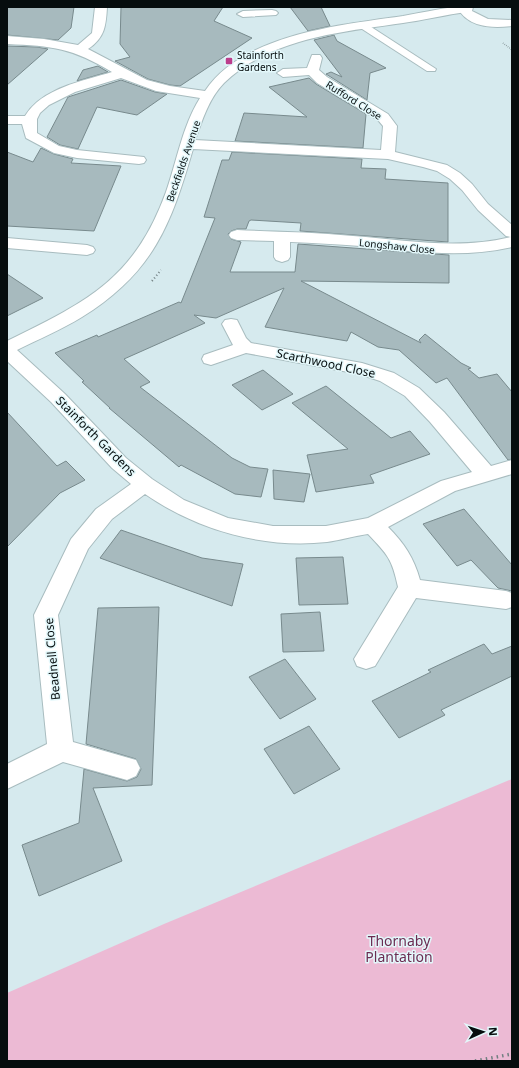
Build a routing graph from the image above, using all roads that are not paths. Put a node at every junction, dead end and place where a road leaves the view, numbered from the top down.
1 (101, 7) edge
2 (467, 8) edge
3 (272, 10) edge
4 (243, 14) dead end
5 (409, 18) junction
6 (475, 19) junction
7 (488, 23) junction
8 (512, 23) edge
9 (362, 25) junction
10 (278, 26) dead end
11 (509, 36) dead end
12 (7, 40) edge
13 (79, 50) junction
14 (316, 58) dead end
15 (431, 69) dead end
16 (312, 71) junction
17 (283, 73) dead end
18 (123, 74) junction
19 (208, 95) junction
20 (7, 120) edge
21 (29, 120) junction
22 (187, 144) junction
23 (388, 156) junction
24 (139, 160) dead end
25 (512, 233) edge
26 (237, 235) dead end
27 (282, 237) junction
28 (512, 242) edge
29 (7, 243) edge
30 (87, 250) dead end
31 (282, 257) dead end
32 (231, 324) dead end
33 (245, 347) junction
34 (7, 348) edge
35 (7, 351) edge
36 (211, 359) dead end
37 (512, 467) edge
38 (486, 474) junction
39 (145, 484) junction
40 (373, 526) junction
41 (410, 588) junction
42 (506, 600) dead end
43 (366, 658) dead end
44 (61, 750) junction
45 (127, 768) dead end
46 (7, 777) edge

1 - 13 street
2 - 5 street, Beckfields Avenue
2 - 6 street
3 - 4 street
3 - 10 street
5 - 6 street, Beckfields Avenue
5 - 9 street, Beckfields Avenue
6 - 7 street, Beckfields Avenue
7 - 8 street
7 - 11 street
9 - 15 lane
9 - 19 street, Beckfields Avenue
12 - 13 street
13 - 18 street
14 - 16 street
16 - 17 street
16 - 23 street, Rufford Close
18 - 19 street
18 - 21 street
19 - 22 street, Beckfields Avenue
20 - 21 street
21 - 24 street
22 - 23 street
22 - 34 street, Beckfields Avenue
23 - 25 street
26 - 27 street, Longshaw Close
27 - 28 street, Longshaw Close
27 - 31 street
29 - 30 street
32 - 33 street
33 - 36 street
33 - 38 street, Scarthwood Close
35 - 39 street, Stainforth Gardens
37 - 38 street, Stainforth Gardens
38 - 40 street, Stainforth Gardens
39 - 40 street, Stainforth Gardens
39 - 44 street, Beadnell Close
40 - 41 street
41 - 42 street
41 - 43 street
44 - 45 street
44 - 46 street

